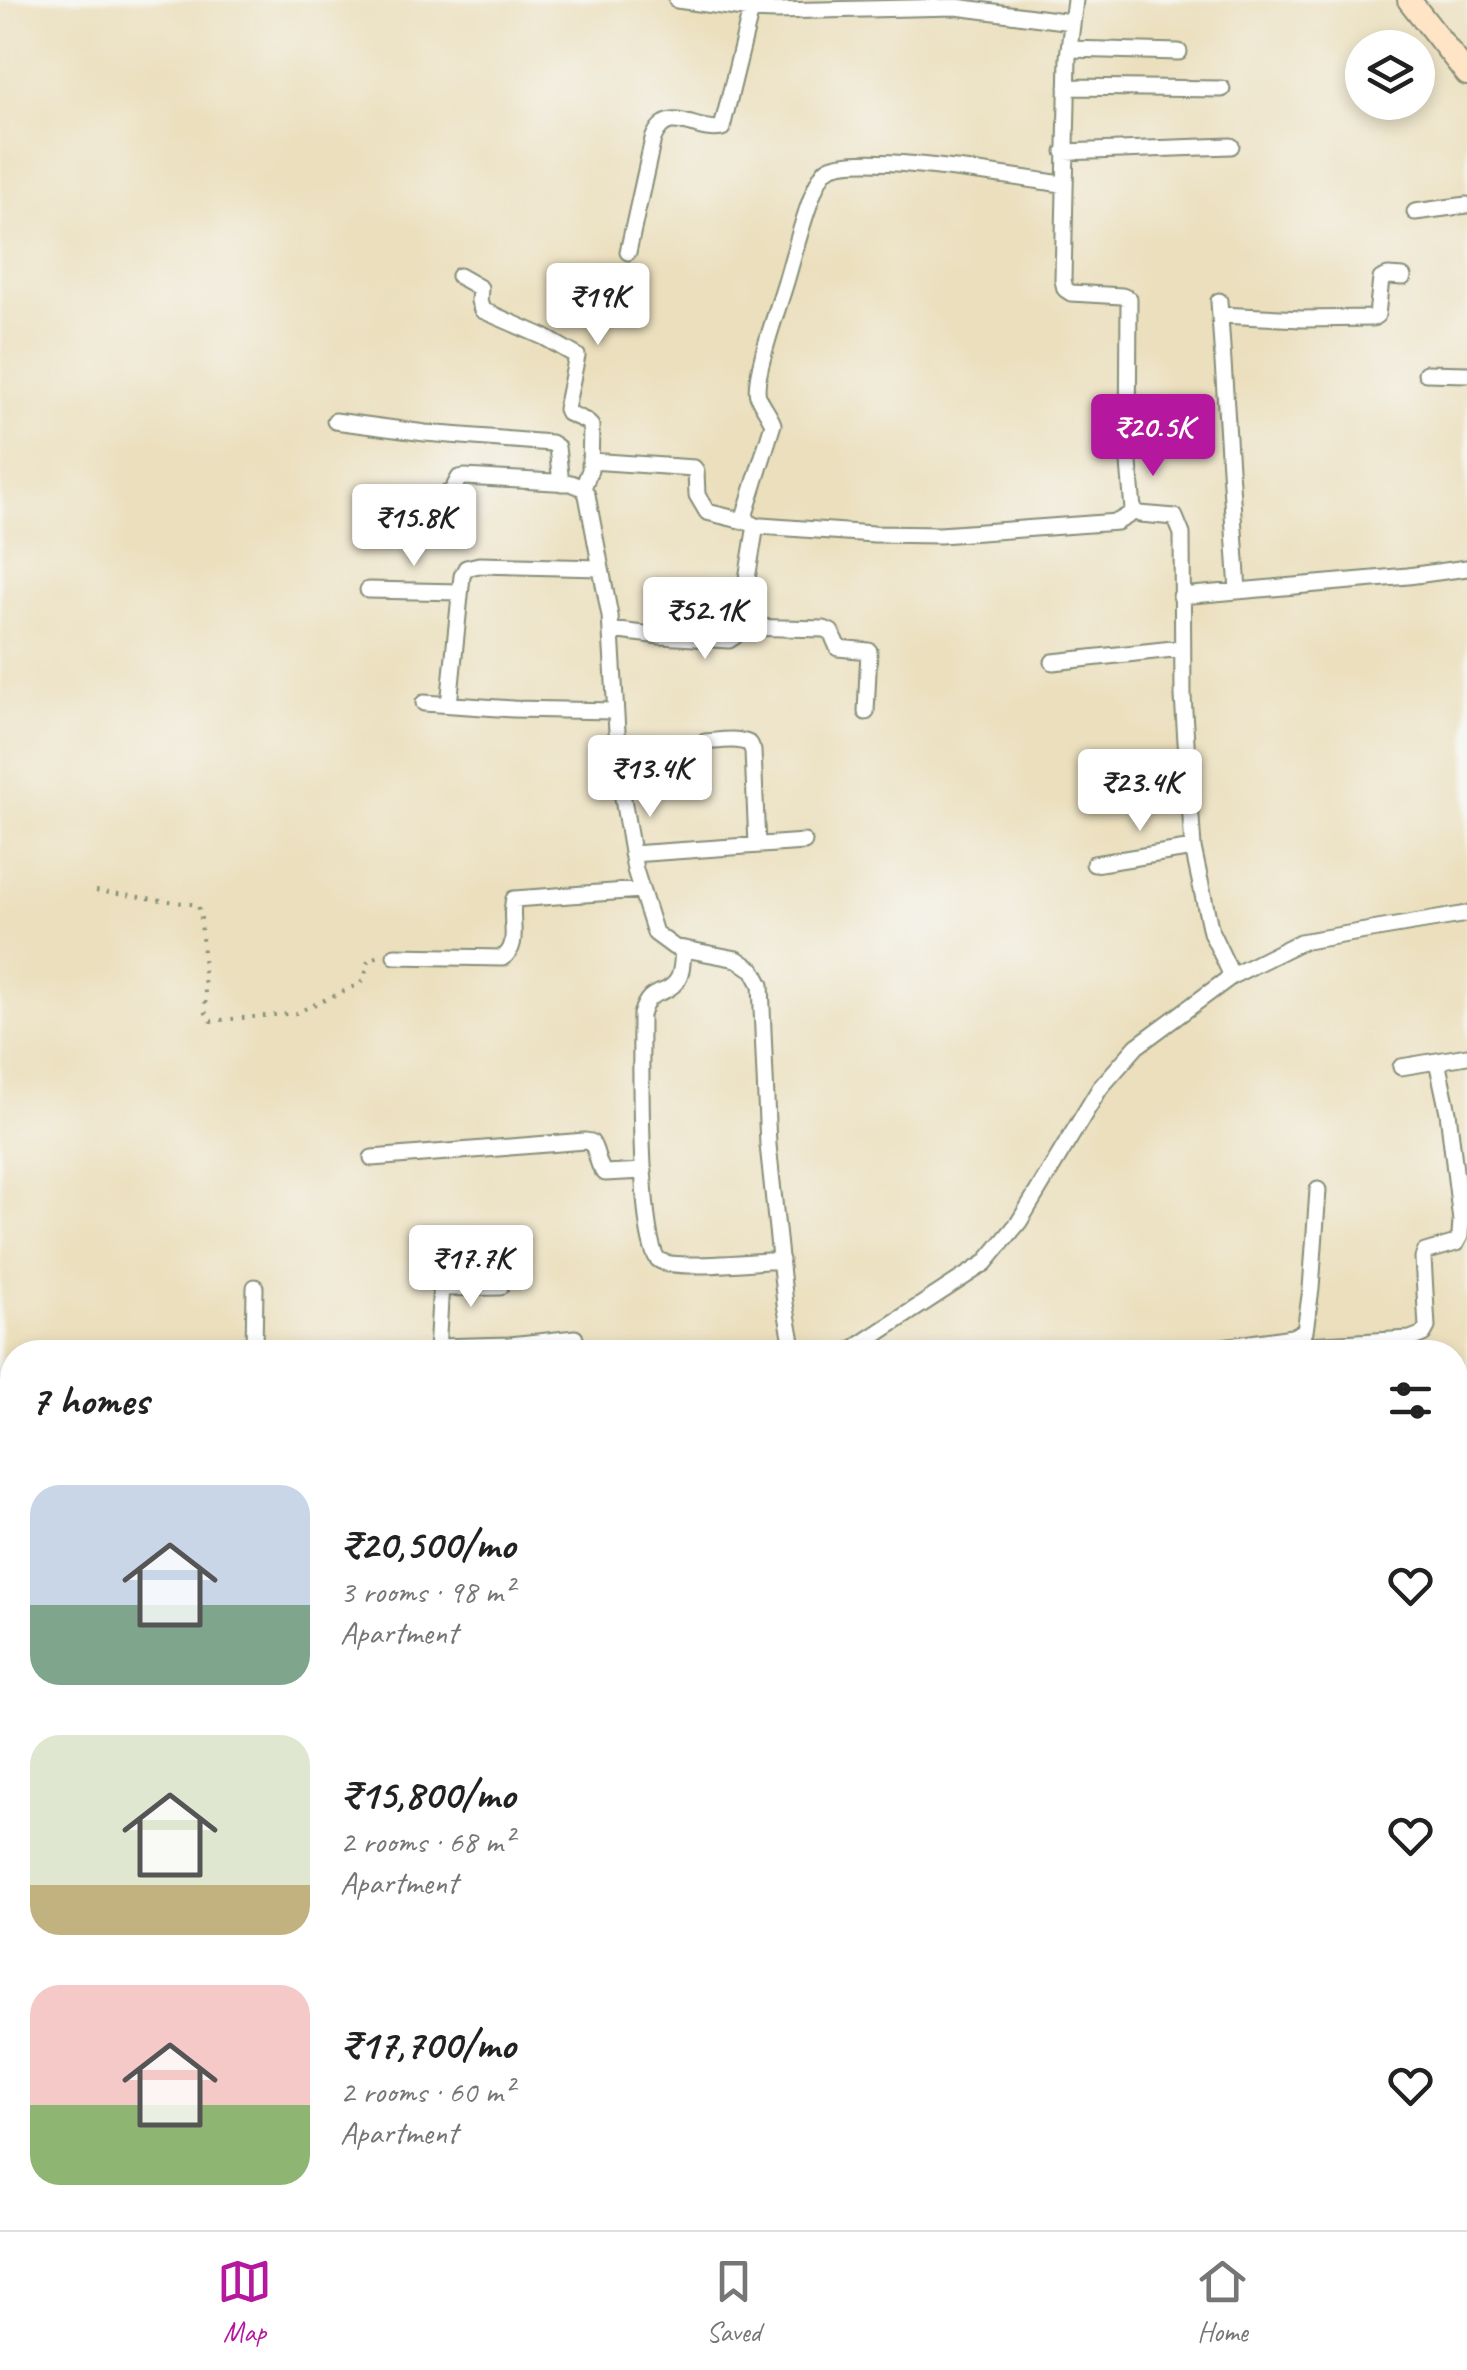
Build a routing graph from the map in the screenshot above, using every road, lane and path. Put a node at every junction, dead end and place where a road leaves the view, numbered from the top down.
1 (677, 0) edge
2 (1075, 0) edge
3 (1409, 0) edge
4 (866, 5) edge
5 (751, 10) junction
6 (1071, 22) junction
7 (1068, 49) junction
8 (1179, 52) dead end
9 (1467, 74) edge
10 (1067, 86) junction
11 (1222, 89) dead end
12 (1231, 146) dead end
13 (1064, 152) junction
14 (1063, 184) junction
15 (1467, 206) edge
16 (1415, 212) dead end
17 (628, 252) dead end
18 (459, 276) dead end
19 (1403, 277) dead end
20 (1426, 373) dead end
21 (1467, 374) edge
22 (335, 421) dead end
23 (590, 462) junction
24 (561, 483) junction
25 (583, 488) junction
26 (364, 498) dead end
27 (1134, 512) junction
28 (753, 525) junction
29 (601, 568) junction
30 (1467, 568) edge
31 (368, 590) dead end
32 (460, 592) junction
33 (1238, 592) junction
34 (1181, 596) junction
35 (739, 626) junction
36 (611, 630) junction
37 (1182, 648) junction
38 (1053, 662) dead end
39 (424, 704) dead end
40 (449, 705) junction
41 (614, 711) junction
42 (866, 712) dead end
43 (705, 742) dead end
44 (804, 842) dead end
45 (757, 845) junction
46 (1193, 848) junction
47 (632, 854) junction
48 (1094, 864) dead end
49 (641, 890) junction
50 (96, 891) dead end
51 (1467, 914) edge
52 (683, 949) junction
53 (395, 956) joint
54 (1232, 976) junction
55 (1467, 1056) edge
56 (1437, 1061) junction
57 (1400, 1068) dead end
58 (372, 1158) dead end
59 (644, 1171) junction
60 (1318, 1190) dead end
61 (443, 1249) dead end
62 (781, 1260) junction
63 (255, 1287) dead end
64 (500, 1287) dead end
65 (441, 1288) junction
66 (574, 1338) dead end
67 (254, 1340) edge
68 (438, 1340) edge
69 (556, 1340) edge
70 (792, 1340) edge
71 (867, 1340) edge
72 (1266, 1340) edge
73 (1300, 1340) edge
74 (1306, 1340) edge
75 (1384, 1340) edge

1 - 5 street
2 - 6 street
3 - 9 main road
4 - 5 street
4 - 6 street
5 - 17 street
6 - 7 street
7 - 8 street
7 - 10 street
10 - 11 street
10 - 13 street
12 - 13 street
13 - 14 street
14 - 27 street
14 - 28 street
15 - 16 street
18 - 23 street
19 - 33 street
20 - 21 street
22 - 24 street
23 - 25 street
23 - 28 street
24 - 25 street
24 - 26 street
25 - 29 street
27 - 28 street
27 - 34 street
28 - 35 street
29 - 32 street
29 - 36 street
30 - 33 street
31 - 32 street
32 - 40 street
33 - 34 street
34 - 37 street
35 - 36 street
35 - 42 street
36 - 41 street
37 - 38 street
37 - 46 street
39 - 40 street
40 - 41 street
41 - 47 street
43 - 45 street
44 - 45 street
45 - 47 street
46 - 48 street
46 - 54 street
47 - 49 street
49 - 52 street
49 - 53 street
50 - 53 path
51 - 54 street
52 - 59 street
52 - 62 street
54 - 71 street
55 - 56 street
56 - 57 street
56 - 75 street
58 - 59 street
59 - 62 street
60 - 74 street
61 - 65 street
62 - 70 street
63 - 67 street
64 - 65 street
65 - 68 street
66 - 69 street
72 - 73 street

